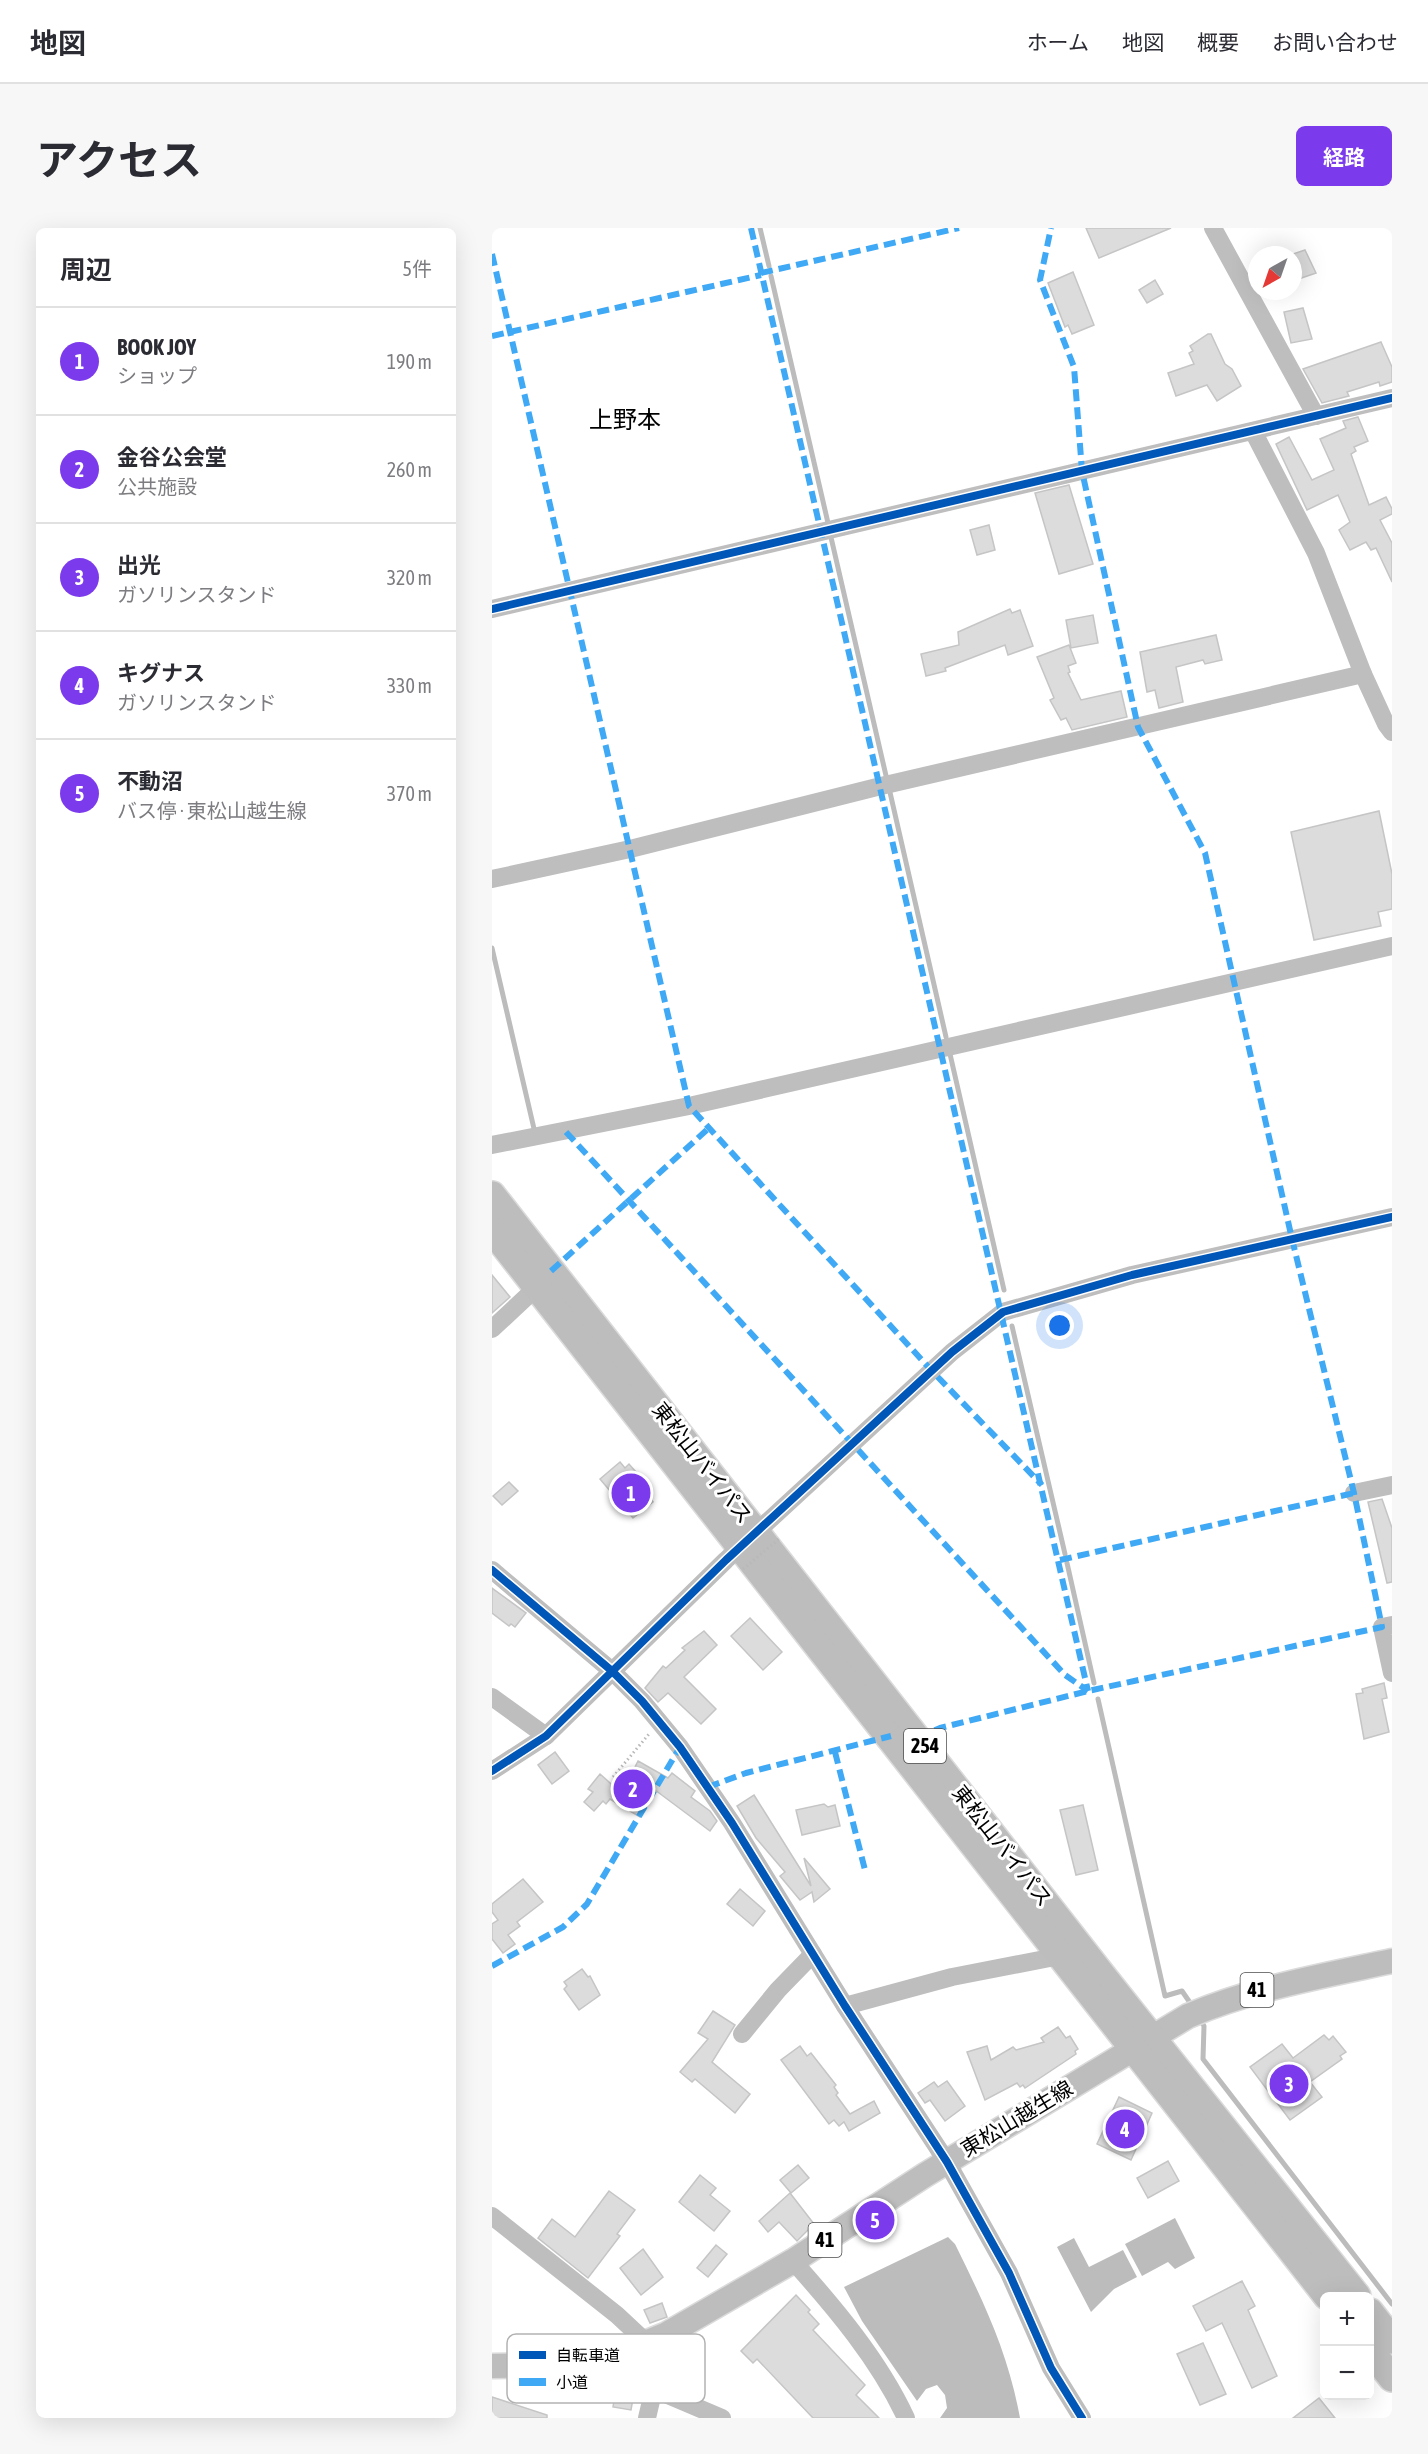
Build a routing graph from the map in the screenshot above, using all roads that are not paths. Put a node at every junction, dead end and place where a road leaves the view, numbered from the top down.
1 (1212, 228) edge
2 (1392, 398) edge
3 (1316, 416) junction
4 (1253, 431) junction
5 (492, 609) edge
6 (1363, 674) junction
7 (1392, 732) edge
8 (492, 879) edge
9 (1392, 946) edge
10 (492, 1145) edge
11 (492, 1196) edge
12 (1392, 1217) edge
13 (492, 1230) edge
14 (537, 1287) junction
15 (492, 1329) edge
16 (1392, 1485) edge
17 (1354, 1493) dead end
18 (755, 1547) junction
19 (492, 1570) edge
20 (1392, 1625) edge
21 (612, 1671) junction
22 (1392, 1672) edge
23 (492, 1697) edge
24 (546, 1736) junction
25 (494, 1767) edge
26 (813, 1954) junction
27 (1060, 1956) junction
28 (1392, 1961) edge
29 (845, 2006) junction
30 (742, 2034) dead end
31 (1143, 2043) junction
32 (947, 2162) junction
33 (492, 2216) edge
34 (793, 2261) junction
35 (1324, 2292) edge
36 (1354, 2292) edge
37 (1374, 2317) edge
38 (637, 2334) edge
39 (666, 2334) edge
40 (1392, 2340) edge
41 (1374, 2355) edge
42 (492, 2366) edge
43 (507, 2366) edge
44 (1392, 2378) edge
45 (650, 2403) edge
46 (688, 2403) edge
47 (647, 2418) edge
48 (722, 2418) edge
49 (906, 2418) edge
50 (1082, 2418) edge

1 - 3 street
2 - 3 street
3 - 4 street
4 - 5 street
4 - 6 street
6 - 7 street
6 - 8 street
9 - 10 street
11 - 18 highway, 東松山バイパス / 254
12 - 18 street
13 - 14 highway, 東松山バイパス / 254
14 - 15 street
14 - 18 highway, 東松山バイパス / 254
16 - 17 street
18 - 21 street
18 - 27 highway, 東松山バイパス / 254
18 - 31 highway, 東松山バイパス / 254
19 - 21 street
20 - 22 street
21 - 24 street
21 - 26 street
23 - 24 street
24 - 25 street
26 - 29 street
26 - 30 street
27 - 29 street
27 - 31 highway, 東松山バイパス / 254
28 - 31 main road, 東松山越生線 / 41
29 - 32 street
31 - 32 main road, 東松山越生線 / 41
31 - 35 highway, 東松山バイパス / 254
31 - 36 highway, 東松山バイパス / 254
32 - 34 main road, 東松山越生線 / 41
32 - 50 street
33 - 38 street
34 - 39 main road, 東松山越生線 / 41
34 - 49 street
37 - 40 highway
41 - 44 highway
42 - 43 main road, 東松山越生線 / 41
45 - 47 street
46 - 48 street

